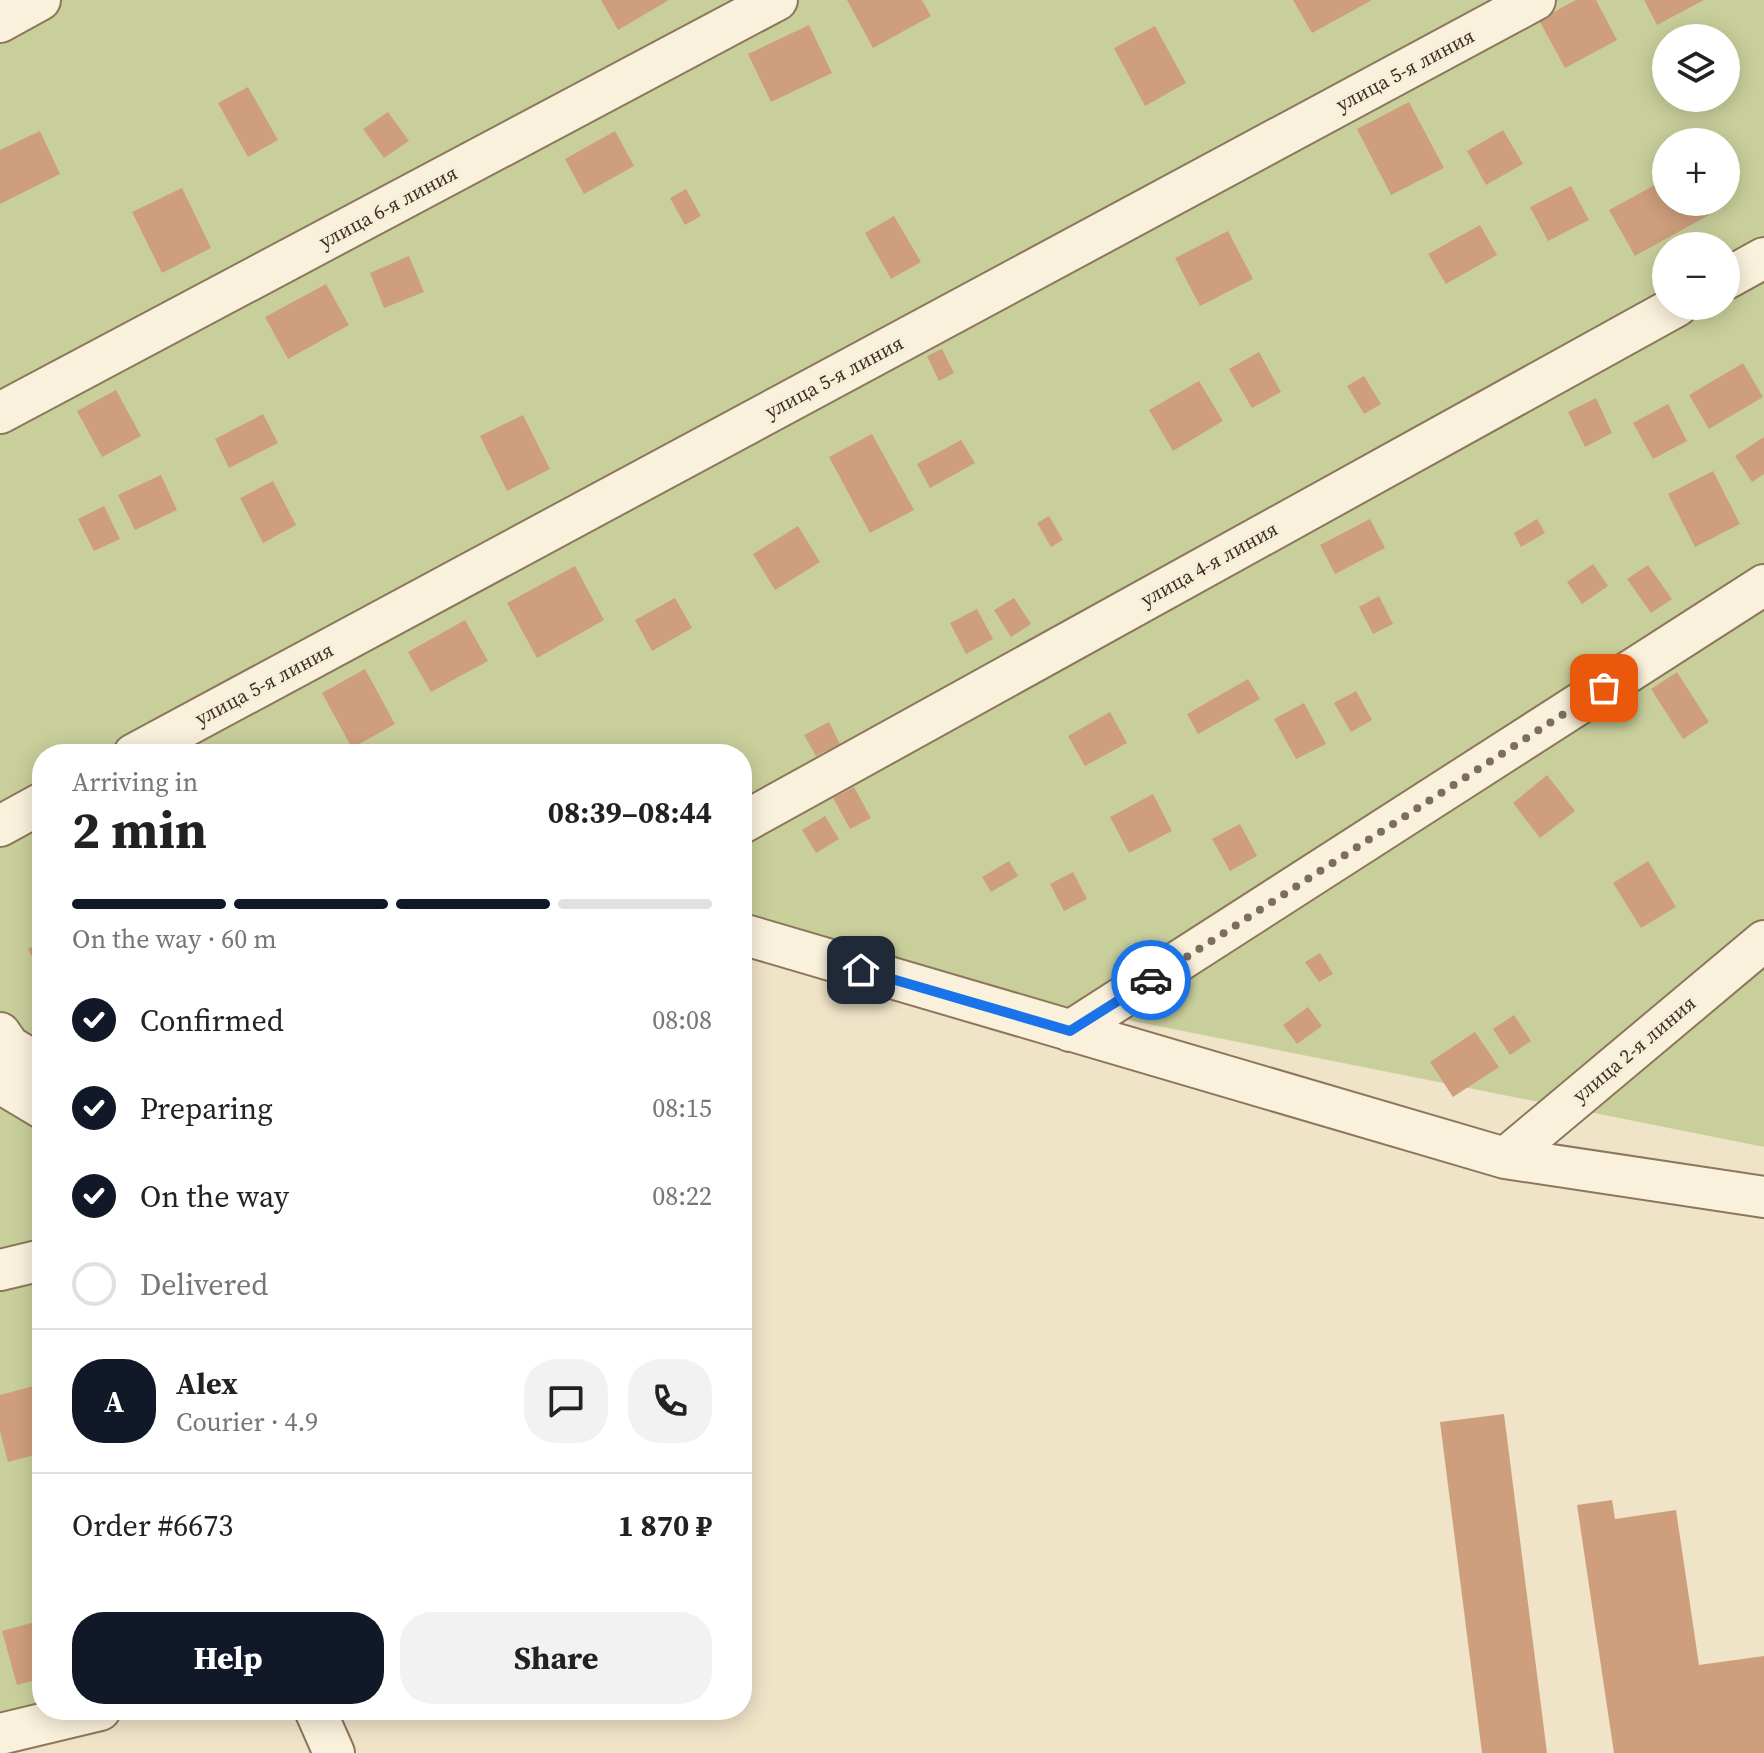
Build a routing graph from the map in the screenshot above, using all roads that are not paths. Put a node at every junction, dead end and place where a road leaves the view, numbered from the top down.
1 (40, 0) edge
2 (777, 0) edge
3 (1535, 0) edge
4 (0, 22) edge
5 (1764, 258) edge
6 (1740, 271) edge
7 (1652, 320) edge
8 (0, 413) edge
9 (1764, 585) edge
10 (153, 744) edge
11 (32, 808) edge
12 (752, 817) edge
13 (0, 826) edge
14 (752, 937) edge
15 (1764, 941) edge
16 (1070, 1031) junction
17 (0, 1033) edge
18 (32, 1060) edge
19 (0, 1083) edge
20 (32, 1102) edge
21 (1505, 1158) junction
22 (1764, 1197) edge
23 (32, 1262) edge
24 (0, 1270) edge
25 (58, 1720) edge
26 (319, 1720) edge
27 (0, 1734) edge
28 (334, 1753) edge

1 - 4 street
2 - 8 street, улица 6-я линия
3 - 10 street, улица 5-я линия
5 - 6 street
7 - 12 street, улица 4-я линия
9 - 16 street
11 - 13 street
14 - 16 street
15 - 21 street, улица 2-я линия
16 - 21 street
17 - 18 street
19 - 20 street
21 - 22 street
23 - 24 street
25 - 27 street
26 - 28 street

